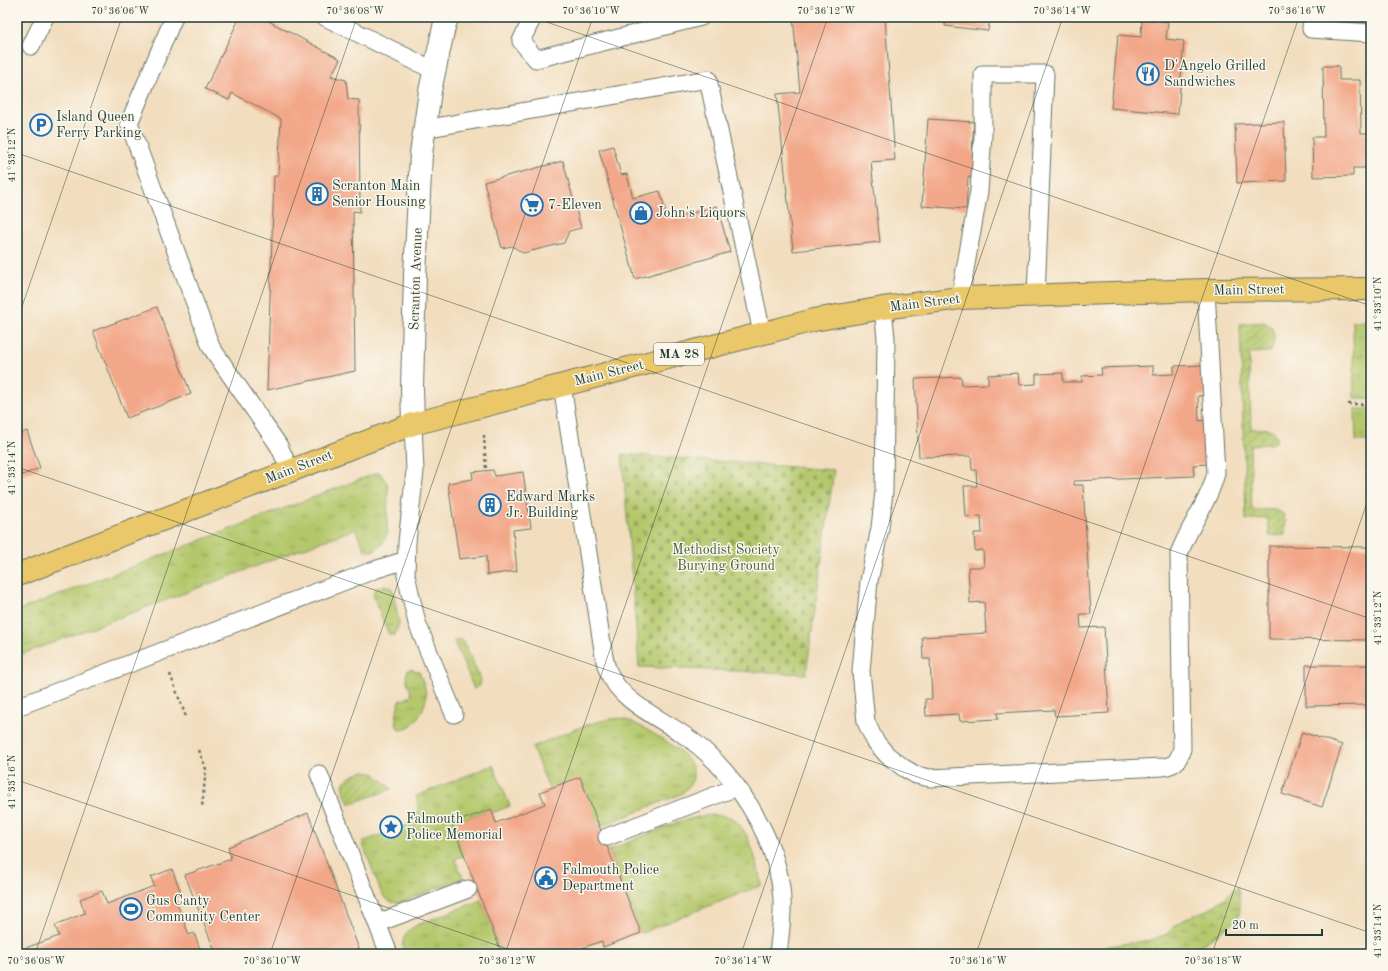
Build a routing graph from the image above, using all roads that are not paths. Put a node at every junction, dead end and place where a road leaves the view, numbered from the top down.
1 (45, 17) edge
2 (174, 17) edge
3 (325, 17) edge
4 (447, 17) edge
5 (533, 17) edge
6 (701, 17) edge
7 (1312, 17) edge
8 (1371, 33) edge
9 (31, 46) dead end
10 (435, 71) junction
11 (424, 129) junction
12 (1371, 288) edge
13 (1206, 290) junction
14 (1036, 296) junction
15 (960, 298) junction
16 (883, 308) junction
17 (762, 333) junction
18 (562, 385) junction
19 (414, 424) junction
20 (290, 470) junction
21 (406, 560) junction
22 (17, 575) edge
23 (17, 707) edge
24 (454, 714) dead end
25 (319, 774) dead end
26 (737, 787) junction
27 (607, 837) dead end
28 (468, 889) dead end
29 (378, 923) junction
30 (390, 954) edge
31 (778, 954) edge

1 - 9 lane
2 - 20 lane
3 - 10 lane
4 - 10 street, Scranton Avenue
5 - 6 lane
7 - 8 lane
10 - 11 street, Scranton Avenue
11 - 17 lane
11 - 19 street, Scranton Avenue
12 - 13 main road, Main Street / MA 28
13 - 14 main road, Main Street / MA 28
13 - 16 lane
14 - 15 main road, Main Street / MA 28
14 - 15 lane
15 - 16 main road, Main Street / MA 28
16 - 17 main road, Main Street / MA 28
17 - 18 main road, Main Street / MA 28
18 - 19 main road, Main Street / MA 28
18 - 26 lane
19 - 20 main road, Main Street / MA 28
19 - 21 lane
20 - 22 main road, Main Street / MA 28
21 - 23 lane
21 - 24 lane
25 - 29 lane
26 - 27 lane
26 - 31 lane
28 - 29 lane
29 - 30 lane

